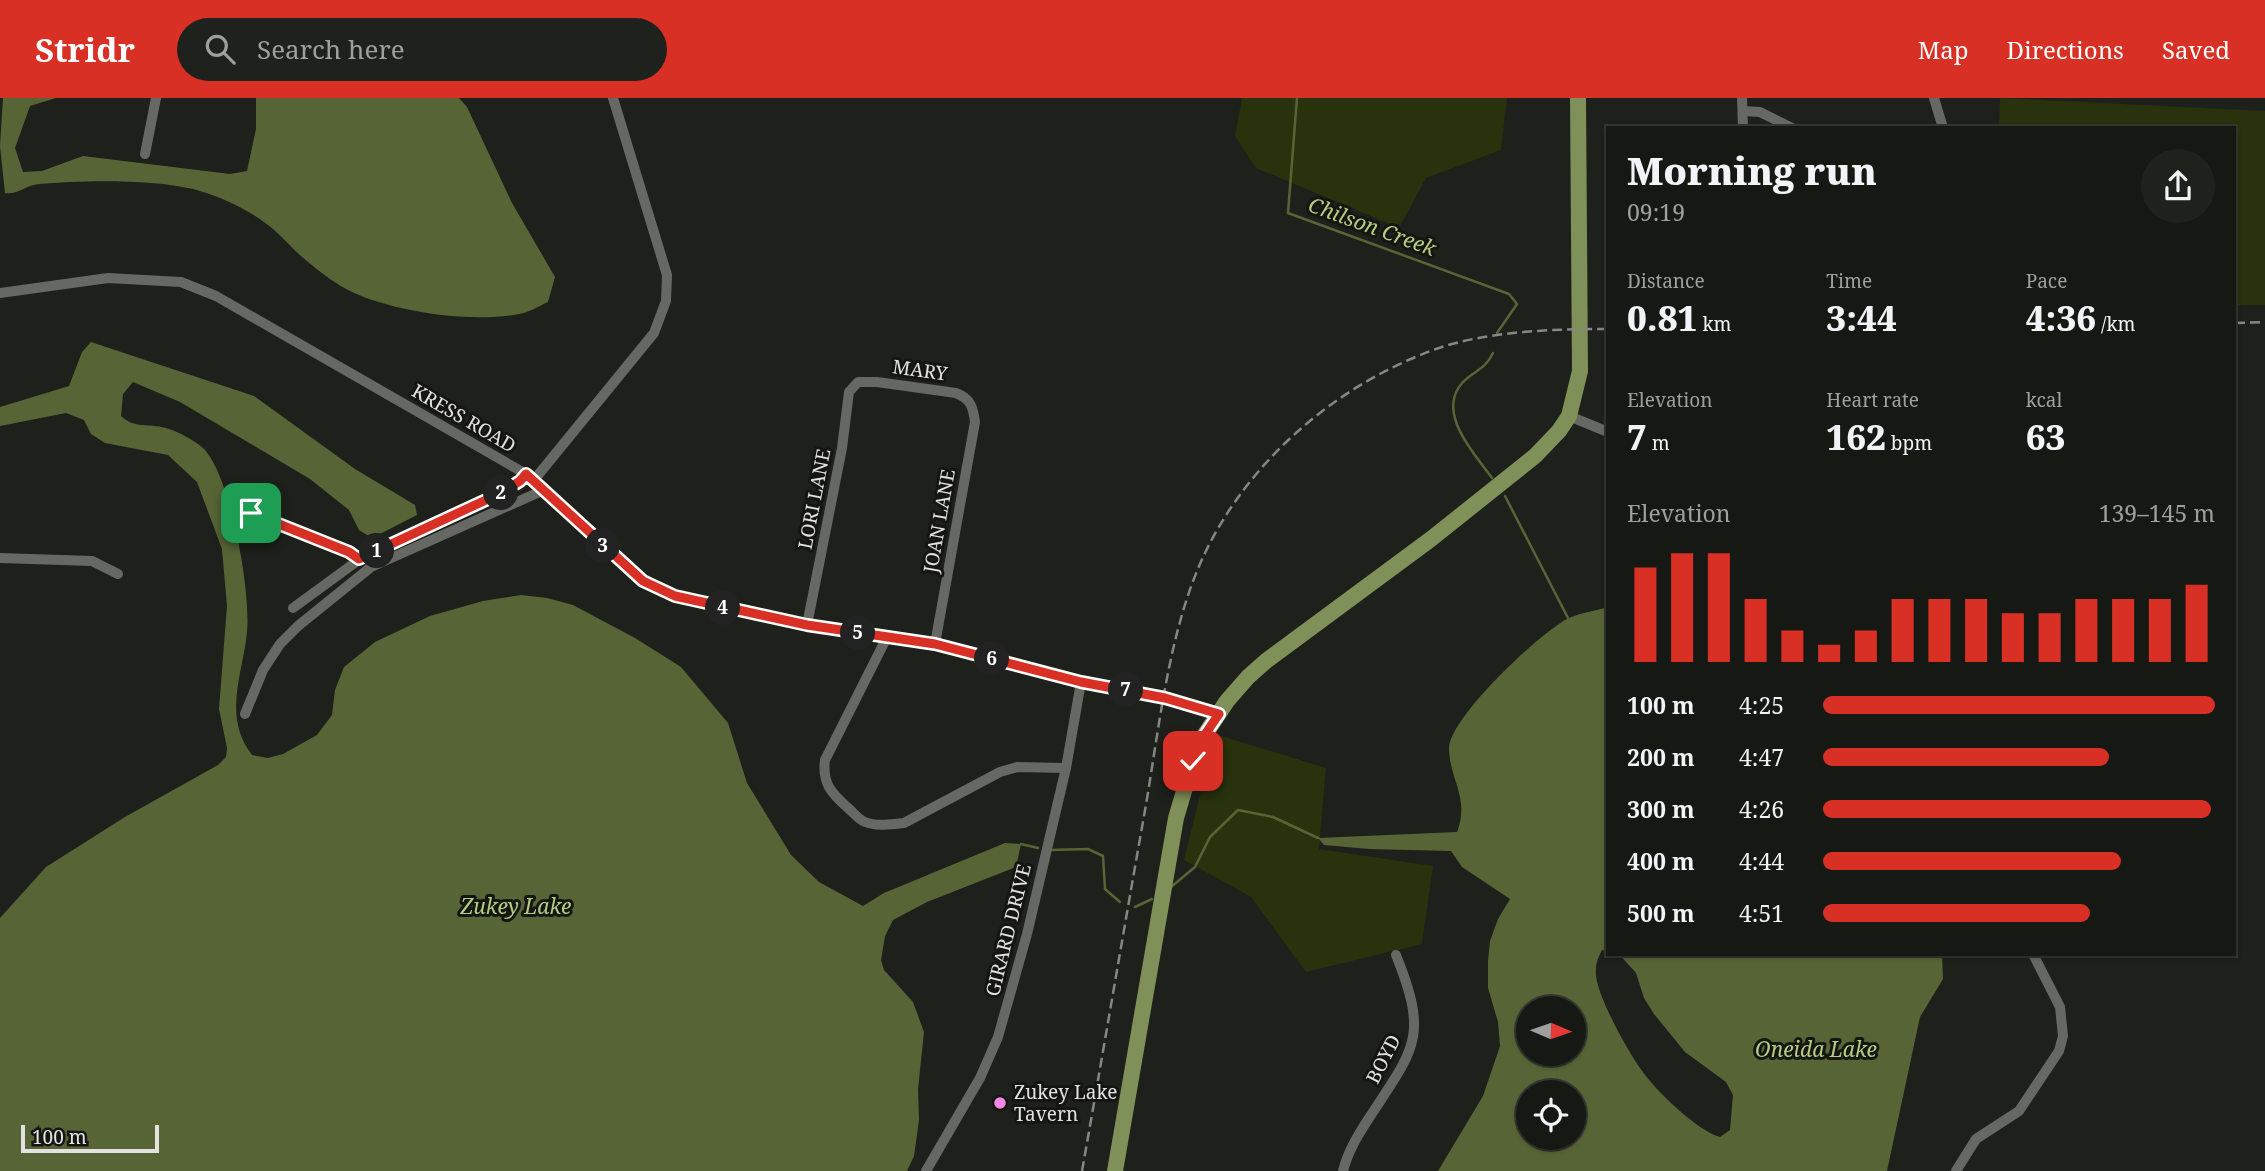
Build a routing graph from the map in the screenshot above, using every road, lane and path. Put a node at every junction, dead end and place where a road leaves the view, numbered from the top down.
1 (156, 98) edge
2 (613, 98) edge
3 (1578, 98) edge
4 (1742, 98) edge
5 (1934, 98) edge
6 (1743, 111) junction
7 (1743, 126) edge
8 (1788, 126) edge
9 (1942, 126) edge
10 (145, 154) dead end
11 (0, 293) edge
12 (858, 382) joint
13 (973, 405) joint
14 (1569, 416) junction
15 (1606, 431) edge
16 (530, 477) junction
17 (544, 490) junction
18 (251, 513) dead end
19 (0, 558) edge
20 (359, 559) junction
21 (118, 574) dead end
22 (293, 608) dead end
23 (807, 625) junction
24 (887, 637) junction
25 (935, 644) junction
26 (1081, 682) junction
27 (245, 713) dead end
28 (1219, 714) junction
29 (1066, 768) junction
30 (1396, 955) dead end
31 (2034, 956) edge
32 (926, 1171) edge
33 (1115, 1171) edge
34 (1343, 1171) edge
35 (1956, 1171) edge

1 - 10 street
2 - 16 street
3 - 14 main road
4 - 6 street
5 - 9 street
6 - 7 street
6 - 8 street
11 - 16 street, KRESS ROAD
12 - 13 street, MARY
12 - 23 street, LORI LANE
13 - 25 street, JOAN LANE
14 - 15 street
14 - 28 main road
16 - 17 street, KRESS ROAD
16 - 20 street
17 - 23 street, KRESS ROAD
17 - 27 street
18 - 20 street
19 - 21 street
20 - 22 street
23 - 24 street, KRESS ROAD
24 - 25 street, KRESS ROAD
24 - 29 street
25 - 26 street, KRESS ROAD
26 - 28 street, KRESS ROAD
26 - 29 street, GIRARD DRIVE
28 - 33 main road
29 - 32 street, GIRARD DRIVE
30 - 34 street, BOYD
31 - 35 street

